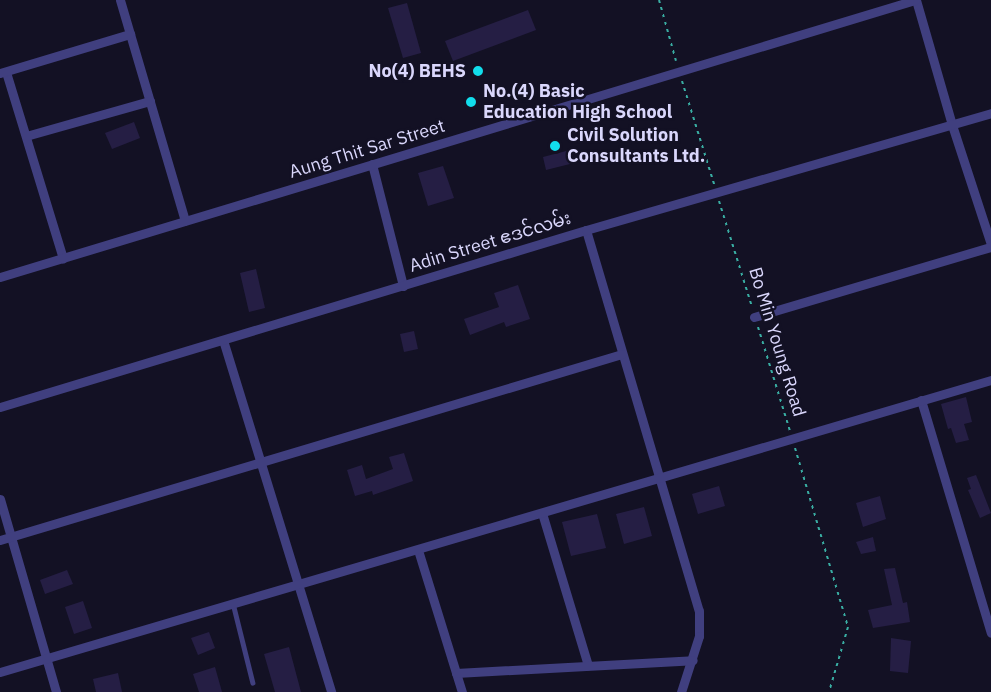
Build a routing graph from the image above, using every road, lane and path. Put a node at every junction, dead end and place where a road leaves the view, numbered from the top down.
1 (120, 0) edge
2 (659, 0) edge
3 (916, 0) edge
4 (130, 34) junction
5 (3, 72) edge
6 (680, 72) junction
7 (150, 100) junction
8 (991, 113) edge
9 (951, 125) junction
10 (26, 136) junction
11 (372, 164) junction
12 (717, 192) junction
13 (185, 221) junction
14 (586, 230) junction
15 (991, 245) edge
16 (63, 258) junction
17 (0, 277) edge
18 (403, 286) junction
19 (754, 317) junction
20 (223, 340) junction
21 (622, 354) junction
22 (991, 380) edge
23 (921, 400) junction
24 (0, 407) edge
25 (792, 437) junction
26 (261, 462) junction
27 (658, 478) junction
28 (0, 499) edge
29 (542, 513) junction
30 (10, 537) junction
31 (0, 540) edge
32 (418, 550) junction
33 (297, 584) junction
34 (233, 603) junction
35 (991, 633) edge
36 (46, 658) junction
37 (693, 660) junction
38 (588, 665) junction
39 (0, 672) edge
40 (456, 673) junction
41 (253, 683) dead end
42 (56, 692) edge
43 (331, 692) edge
44 (462, 692) edge
45 (681, 692) edge
46 (829, 692) edge

1 - 4 street
2 - 6 path, Bo Min Young Road
3 - 6 street, Aung Thit Sar Street
3 - 9 street
4 - 5 street
4 - 7 street
5 - 10 street
6 - 11 street, Aung Thit Sar Street
6 - 12 path, Bo Min Young Road
7 - 10 street
7 - 13 street
8 - 9 street, Adin Street ဧဒင်လမ်း
9 - 12 street, Adin Street ဧဒင်လမ်း
9 - 15 street
10 - 16 street
11 - 13 street, Aung Thit Sar Street
11 - 18 street
12 - 14 street, Adin Street ဧဒင်လမ်း
12 - 19 path, Bo Min Young Road
13 - 16 street, Aung Thit Sar Street
14 - 18 street, Adin Street ဧဒင်လမ်း
14 - 21 street
15 - 19 street
16 - 17 street, Aung Thit Sar Street
18 - 20 street, Adin Street ဧဒင်လမ်း
19 - 25 path, Bo Min Young Road
20 - 24 street, Adin Street ဧဒင်လမ်း
20 - 26 street
21 - 26 street
21 - 27 street
22 - 23 street
23 - 25 street
23 - 35 street
25 - 27 street
25 - 46 path, Bo Min Young Road
26 - 30 street
26 - 33 street
27 - 29 street
27 - 37 street
28 - 30 street
29 - 32 street
29 - 38 street
30 - 31 street
30 - 36 street
32 - 33 street
32 - 40 street
33 - 34 street
33 - 43 street
34 - 36 street
34 - 41 lane
36 - 39 street
36 - 42 street
37 - 38 street
37 - 45 street
38 - 40 street
40 - 44 street

